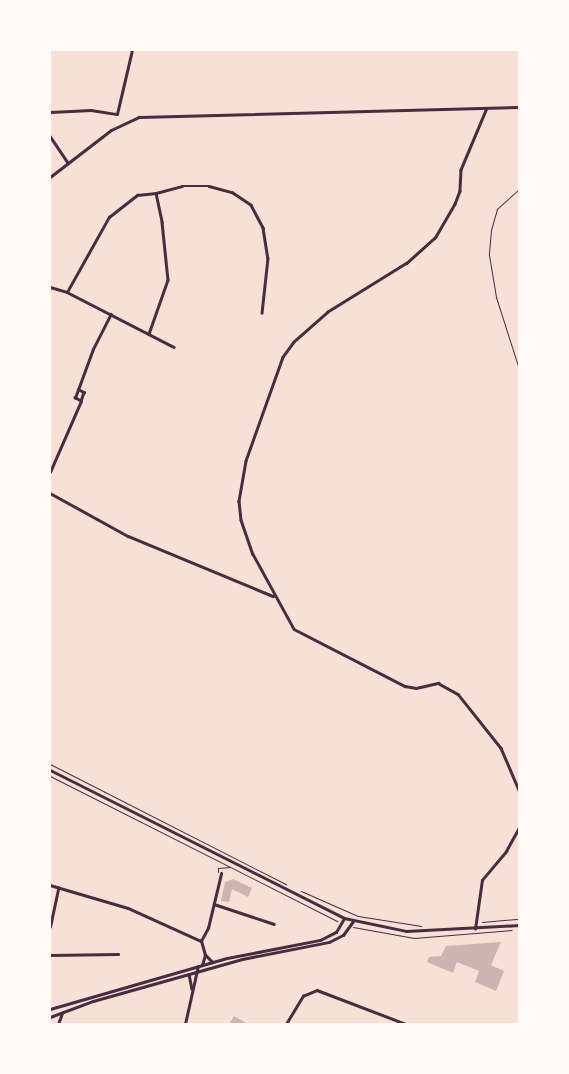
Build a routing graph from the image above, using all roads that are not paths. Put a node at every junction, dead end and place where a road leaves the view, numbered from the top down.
1 (132, 50) edge
2 (519, 107) edge
3 (487, 108) junction
4 (50, 112) edge
5 (50, 136) edge
6 (68, 163) junction
7 (50, 177) edge
8 (156, 193) junction
9 (50, 287) edge
10 (67, 292) junction
11 (262, 313) dead end
12 (110, 314) junction
13 (149, 334) junction
14 (174, 347) dead end
15 (78, 389) junction
16 (81, 400) junction
17 (50, 472) edge
18 (50, 493) edge
19 (273, 597) junction
20 (50, 770) edge
21 (519, 790) edge
22 (519, 828) edge
23 (222, 874) road end
24 (50, 884) edge
25 (58, 888) junction
26 (214, 904) junction
27 (344, 918) junction
28 (353, 921) junction
29 (274, 924) dead end
30 (519, 924) edge
31 (50, 927) edge
32 (475, 929) junction
33 (201, 940) junction
34 (118, 954) dead end
35 (50, 955) edge
36 (205, 955) junction
37 (213, 963) junction
38 (199, 967) junction
39 (189, 969) junction
40 (189, 974) junction
41 (192, 990) junction
42 (50, 1009) edge
43 (62, 1012) junction
44 (50, 1017) edge
45 (58, 1024) edge
46 (185, 1024) edge
47 (286, 1024) edge
48 (406, 1024) edge

1 - 4 street
2 - 3 main road
3 - 6 main road
3 - 19 street
5 - 6 street
6 - 7 main road
8 - 10 street
8 - 11 street
8 - 13 street
9 - 10 street
10 - 12 street
12 - 13 street
12 - 15 street
13 - 14 street
15 - 16 street
15 - 16 street
16 - 17 street
18 - 19 street
19 - 21 street
20 - 27 main road
22 - 32 street
23 - 26 street
24 - 25 street
25 - 31 street
25 - 33 street
26 - 29 street
26 - 33 street
27 - 28 main road
27 - 37 main road
28 - 32 main road
28 - 38 main road
30 - 32 main road
33 - 36 street
34 - 35 street
36 - 37 street
36 - 38 street
37 - 38 main road
38 - 39 main road
38 - 40 main road
38 - 41 street
39 - 40 street
39 - 42 main road
40 - 41 street
40 - 43 main road
41 - 46 street
43 - 44 main road
43 - 45 main road
47 - 48 street

